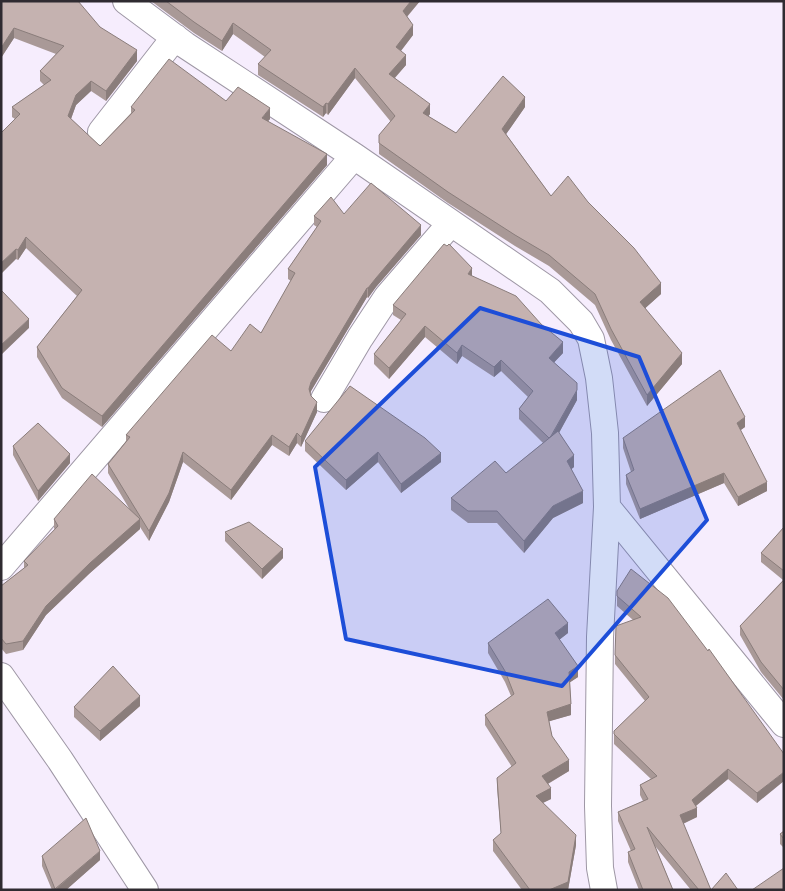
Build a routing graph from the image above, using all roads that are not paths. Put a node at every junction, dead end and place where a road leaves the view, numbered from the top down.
1 (126, 1) edge
2 (175, 37) junction
3 (101, 132) dead end
4 (354, 156) junction
5 (450, 223) junction
6 (324, 399) dead end
7 (607, 507) junction
8 (1, 567) edge
9 (1, 676) edge
10 (784, 724) edge
11 (145, 890) edge
12 (604, 890) edge

1 - 2 street
2 - 3 street
2 - 4 street
4 - 5 street
4 - 8 street
5 - 6 street
5 - 7 street
7 - 10 street
7 - 12 street
9 - 11 street

